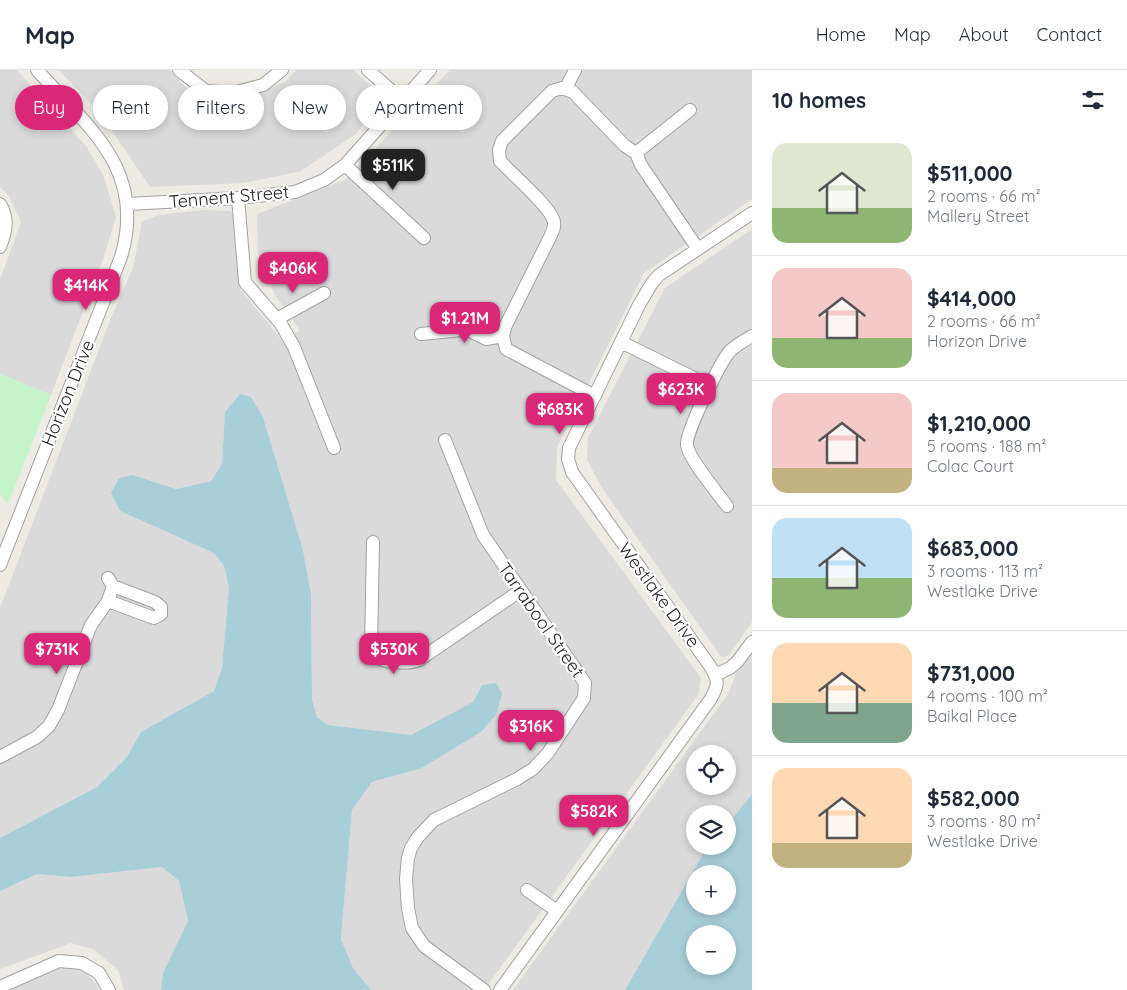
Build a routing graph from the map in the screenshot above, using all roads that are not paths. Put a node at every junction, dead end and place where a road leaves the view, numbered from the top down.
1 (37, 70) edge
2 (179, 70) edge
3 (282, 70) edge
4 (368, 70) edge
5 (430, 70) edge
6 (574, 70) edge
7 (385, 85) edge
8 (416, 85) edge
9 (566, 88) junction
10 (690, 110) dead end
11 (375, 130) edge
12 (636, 153) junction
13 (344, 165) junction
14 (238, 198) junction
15 (0, 204) edge
16 (128, 204) junction
17 (752, 213) edge
18 (424, 238) dead end
19 (0, 247) edge
20 (698, 249) junction
21 (324, 292) dead end
22 (277, 319) junction
23 (421, 334) dead end
24 (503, 336) junction
25 (752, 336) edge
26 (621, 342) junction
27 (710, 386) junction
28 (594, 396) junction
29 (445, 440) dead end
30 (334, 448) dead end
31 (727, 506) dead end
32 (373, 542) dead end
33 (0, 565) edge
34 (520, 591) junction
35 (108, 601) junction
36 (752, 642) edge
37 (715, 675) junction
38 (0, 757) edge
39 (527, 890) dead end
40 (557, 911) junction
41 (0, 987) edge
42 (109, 990) edge
43 (484, 990) edge
44 (500, 990) edge

1 - 16 street, Horizon Drive
2 - 3 street
4 - 7 street
5 - 8 street, Tennent Street
6 - 9 street
9 - 12 street
9 - 24 street
10 - 12 street
11 - 13 street, Tennent Street
12 - 20 street
13 - 14 street, Tennent Street
13 - 18 street
14 - 16 street, Tennent Street
14 - 22 street
15 - 19 street
16 - 33 street, Horizon Drive
17 - 20 street, Westlake Drive
20 - 26 street, Westlake Drive
21 - 22 street
22 - 30 street
23 - 24 street
24 - 28 street
25 - 27 street
26 - 27 street
26 - 28 street, Westlake Drive
27 - 31 street
28 - 37 street, Westlake Drive
29 - 34 street, Tarrabool Street
32 - 34 street
34 - 43 street, Tarrabool Street
35 - 35 street
35 - 38 street
36 - 37 street
37 - 40 street
39 - 40 street
40 - 44 street
41 - 42 street

